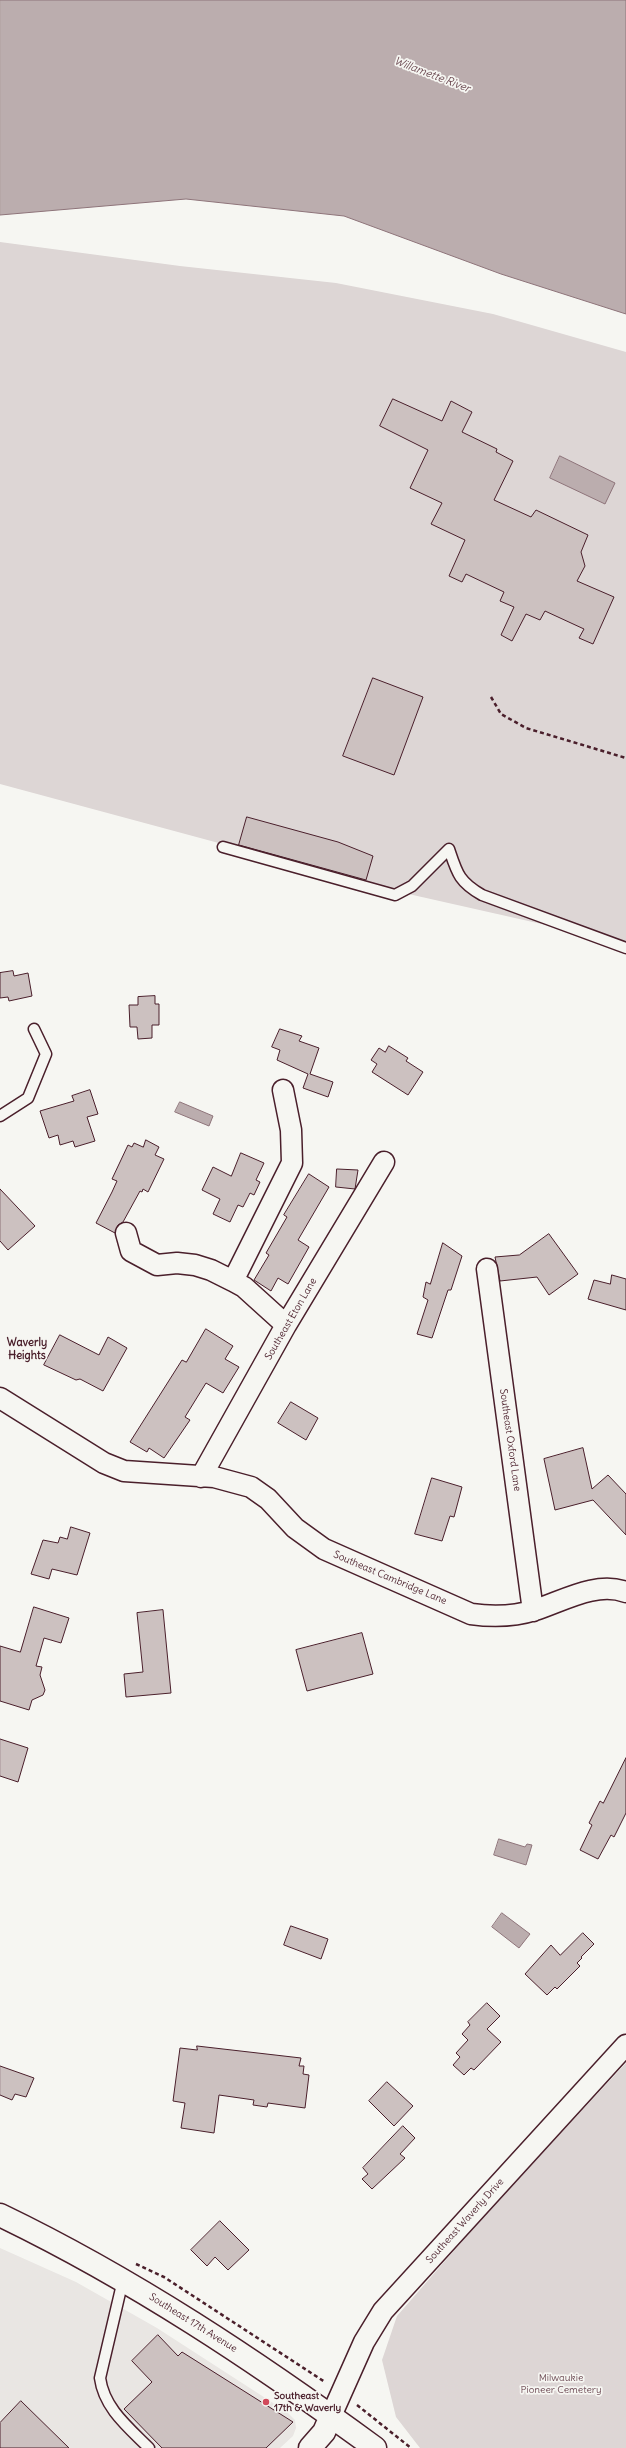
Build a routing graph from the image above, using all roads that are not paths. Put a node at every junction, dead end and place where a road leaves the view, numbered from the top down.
1 (223, 848) dead end
2 (626, 948) edge
3 (34, 1029) dead end
4 (283, 1090) dead end
5 (0, 1116) edge
6 (384, 1162) dead end
7 (126, 1233) dead end
8 (487, 1268) dead end
9 (233, 1281) junction
10 (286, 1325) junction
11 (0, 1398) edge
12 (201, 1477) junction
13 (626, 1592) edge
14 (533, 1611) junction
15 (626, 2045) edge
16 (0, 2215) edge
17 (123, 2280) junction
18 (331, 2416) junction
19 (149, 2448) edge
20 (310, 2448) edge
21 (375, 2448) edge

1 - 2 lane
3 - 5 lane
4 - 9 street
6 - 10 street, Southeast Eton Lane
7 - 9 street
8 - 14 street, Southeast Oxford Lane
9 - 10 street
10 - 12 street, Southeast Eton Lane
11 - 12 street, Southeast Cambridge Lane
12 - 14 street, Southeast Cambridge Lane
13 - 14 street, Southeast Cambridge Lane
15 - 18 street, Southeast Waverly Drive
16 - 17 main road, Southeast 17th Avenue
17 - 18 main road, Southeast 17th Avenue
17 - 19 lane
18 - 20 main road
18 - 21 main road, Southeast 17th Avenue

